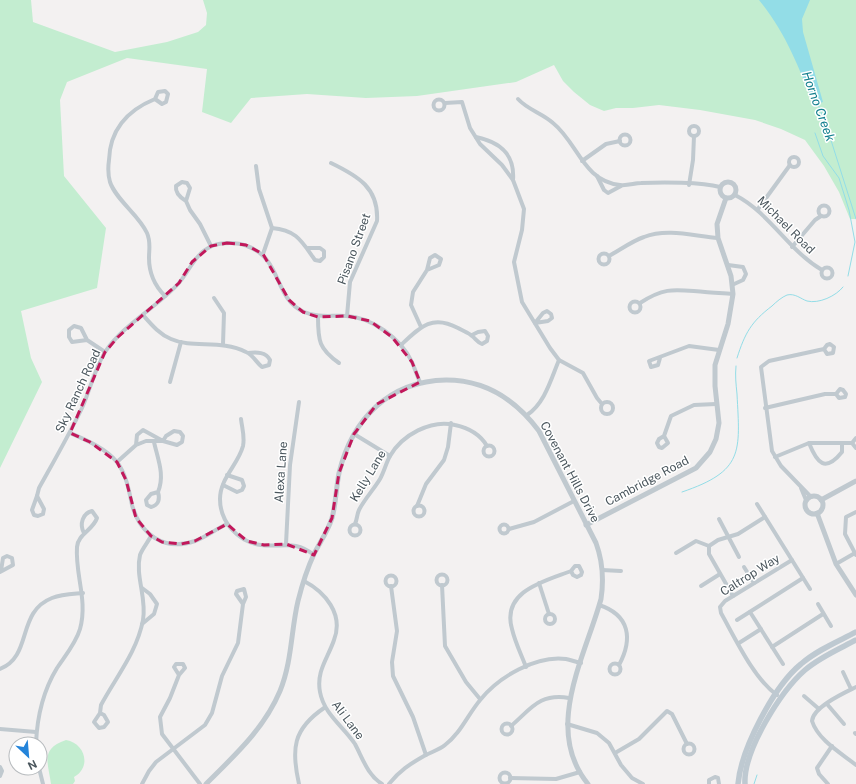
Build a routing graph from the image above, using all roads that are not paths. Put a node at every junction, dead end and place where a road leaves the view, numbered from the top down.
1 (156, 99) dead end
2 (518, 99) dead end
3 (445, 104) dead end
4 (694, 136) dead end
5 (476, 137) junction
6 (620, 141) dead end
7 (582, 161) junction
8 (331, 163) dead end
9 (790, 165) dead end
10 (256, 166) dead end
11 (597, 175) junction
12 (512, 180) junction
13 (689, 184) junction
14 (621, 186) junction
15 (720, 187) junction
16 (735, 195) junction
17 (726, 198) junction
18 (186, 201) junction
19 (758, 209) junction
20 (821, 216) dead end
21 (272, 228) junction
22 (718, 238) junction
23 (211, 246) junction
24 (792, 247) junction
25 (308, 248) dead end
26 (263, 254) junction
27 (609, 256) dead end
28 (728, 265) junction
29 (427, 270) dead end
30 (822, 270) dead end
31 (732, 285) junction
32 (733, 294) junction
33 (165, 296) junction
34 (214, 298) dead end
35 (640, 303) dead end
36 (143, 314) junction
37 (347, 316) junction
38 (318, 317) junction
39 (421, 327) junction
40 (472, 335) dead end
41 (87, 340) junction
42 (181, 342) junction
43 (223, 344) junction
44 (401, 345) junction
45 (824, 349) dead end
46 (719, 350) junction
47 (105, 352) junction
48 (248, 353) junction
49 (660, 358) dead end
50 (559, 360) junction
51 (340, 363) dead end
52 (170, 382) dead end
53 (420, 382) junction
54 (836, 394) dead end
55 (299, 402) dead end
56 (602, 404) dead end
57 (716, 404) junction
58 (765, 408) junction
59 (527, 415) junction
60 (241, 419) dead end
61 (450, 424) junction
62 (70, 433) junction
63 (354, 434) junction
64 (664, 436) dead end
65 (856, 438) edge
66 (163, 441) junction
67 (154, 442) junction
68 (810, 443) junction
69 (842, 443) junction
70 (852, 443) junction
71 (136, 445) junction
72 (487, 446) dead end
73 (856, 448) edge
74 (390, 456) junction
75 (775, 456) junction
76 (116, 462) junction
77 (227, 475) junction
78 (856, 481) edge
79 (223, 485) junction
80 (158, 492) dead end
81 (37, 496) junction
82 (809, 498) junction
83 (821, 500) junction
84 (574, 501) junction
85 (756, 504) dead end
86 (417, 506) dead end
87 (856, 512) edge
88 (817, 513) junction
89 (765, 517) junction
90 (719, 519) dead end
91 (227, 524) junction
92 (355, 524) dead end
93 (586, 525) junction
94 (509, 530) dead end
95 (84, 533) junction
96 (151, 536) junction
97 (729, 538) junction
98 (286, 544) junction
99 (709, 546) junction
100 (676, 553) dead end
101 (856, 554) edge
102 (314, 555) junction
103 (739, 556) dead end
104 (792, 560) junction
105 (836, 564) junction
106 (744, 567) dead end
107 (602, 570) junction
108 (571, 571) dead end
109 (621, 572) dead end
110 (720, 574) junction
111 (803, 578) junction
112 (304, 581) junction
113 (539, 583) junction
114 (754, 584) junction
115 (442, 585) dead end
116 (391, 586) dead end
117 (701, 586) dead end
118 (142, 588) junction
119 (810, 589) dead end
120 (82, 593) junction
121 (856, 595) edge
122 (733, 596) junction
123 (243, 604) dead end
124 (818, 604) dead end
125 (599, 605) junction
126 (750, 612) junction
127 (549, 614) dead end
128 (823, 614) junction
129 (737, 620) dead end
130 (142, 624) junction
131 (831, 626) dead end
132 (761, 630) junction
133 (856, 632) edge
134 (856, 640) edge
135 (739, 643) junction
136 (772, 646) junction
137 (581, 663) junction
138 (783, 664) dead end
139 (619, 665) dead end
140 (526, 667) junction
141 (0, 669) edge
142 (843, 672) dead end
143 (179, 675) dead end
144 (856, 687) edge
145 (851, 689) junction
146 (778, 695) junction
147 (804, 696) dead end
148 (569, 698) junction
149 (480, 699) junction
150 (826, 704) junction
151 (324, 708) junction
152 (819, 709) junction
153 (100, 713) dead end
154 (567, 724) junction
155 (844, 724) dead end
156 (511, 726) dead end
157 (0, 729) edge
158 (36, 732) junction
159 (36, 736) edge
160 (687, 744) dead end
161 (832, 746) junction
162 (172, 750) junction
163 (615, 753) junction
164 (426, 755) junction
165 (856, 765) edge
166 (0, 767) edge
167 (580, 772) junction
168 (0, 776) edge
169 (510, 778) dead end
170 (540, 782) edge
171 (142, 784) edge
172 (200, 784) edge
173 (206, 784) edge
174 (299, 784) edge
175 (382, 784) edge
176 (389, 784) edge
177 (588, 784) edge
178 (643, 784) edge
179 (709, 784) edge
180 (719, 784) edge
181 (738, 784) edge
182 (744, 784) edge
183 (828, 784) edge

1 - 33 street
2 - 7 street
3 - 5 street
4 - 13 street
5 - 12 street
5 - 12 street
6 - 7 street
7 - 11 street
8 - 37 street, Pisano Street
9 - 19 street
10 - 21 street
11 - 14 street
11 - 14 street
12 - 50 street
13 - 14 street
13 - 15 street
15 - 16 street
15 - 17 street
16 - 17 street
16 - 19 street, Michael Road
17 - 22 street, Cambridge Road
18 - 18 street
18 - 23 street
19 - 24 street, Michael Road
20 - 24 street
21 - 25 street
21 - 26 street
22 - 27 street
22 - 28 street, Cambridge Road
23 - 26 street
23 - 33 street, Sky Ranch Road
24 - 30 street, Michael Road
26 - 38 street
28 - 31 street, Cambridge Road
28 - 31 street
29 - 39 street
31 - 32 street, Cambridge Road
32 - 35 street
32 - 46 street, Cambridge Road
33 - 36 street, Sky Ranch Road
34 - 43 street
36 - 42 street
36 - 47 street, Sky Ranch Road
37 - 38 street
37 - 44 street
38 - 51 street
39 - 40 street
39 - 44 street
41 - 41 street
41 - 47 street
42 - 43 street
42 - 52 street
43 - 48 street
44 - 53 street
45 - 58 street
46 - 49 street
46 - 57 street, Cambridge Road
47 - 62 street, Sky Ranch Road
48 - 48 street
50 - 56 street
50 - 59 street
53 - 59 street, Covenant Hills Drive
53 - 63 street, Covenant Hills Drive
54 - 58 street
55 - 98 street, Alexa Lane
57 - 64 street
57 - 93 street, Cambridge Road
58 - 75 street
59 - 84 street, Covenant Hills Drive
60 - 77 street
61 - 72 street, Kelly Lane
61 - 74 street, Kelly Lane
61 - 86 street
62 - 76 street
62 - 81 street, Sky Ranch Road
63 - 74 street
63 - 102 street, Covenant Hills Drive
65 - 70 street
66 - 66 street
66 - 67 street
66 - 71 street
67 - 71 street
67 - 80 street
68 - 69 street
68 - 69 street
68 - 75 street
69 - 70 street
70 - 73 street
71 - 76 street
74 - 92 street, Kelly Lane
75 - 82 street
76 - 96 street
77 - 79 street
77 - 79 street
78 - 83 street
79 - 91 street
81 - 81 street, Sky Ranch Road
82 - 83 street
82 - 88 street
83 - 88 street
84 - 93 street, Covenant Hills Drive
84 - 94 street
85 - 89 street
87 - 101 street
88 - 105 street
89 - 97 street
89 - 104 street
90 - 97 street
91 - 96 street
91 - 98 street
93 - 107 street, Covenant Hills Drive
95 - 95 street
95 - 120 street
96 - 118 street
97 - 99 street
97 - 103 street
98 - 102 street
99 - 100 street
99 - 110 street
101 - 105 street
102 - 112 street, Covenant Hills Drive
104 - 111 street
104 - 114 street, Caltrop Way
105 - 121 street
106 - 114 street
107 - 109 street
107 - 125 street, Covenant Hills Drive
108 - 113 street
110 - 117 street
110 - 122 street
111 - 119 street
111 - 126 street
112 - 151 street, Ali Lane
112 - 173 street, Covenant Hills Drive
113 - 127 street
113 - 140 street
114 - 122 street, Caltrop Way
115 - 149 street
116 - 164 street
118 - 130 street
118 - 130 street
120 - 141 street
120 - 158 street
122 - 135 street, Caltrop Way
123 - 162 street
124 - 128 street
125 - 137 street, Covenant Hills Drive
125 - 139 street
126 - 129 street
126 - 132 street
128 - 131 street
128 - 136 street
130 - 153 street
132 - 135 street
132 - 136 street
133 - 146 main road
134 - 146 main road
135 - 146 street
136 - 138 street
137 - 140 street
137 - 148 street, Covenant Hills Drive
140 - 149 street
142 - 145 street
143 - 162 street
144 - 145 street
145 - 150 street
146 - 181 main road
146 - 182 main road
147 - 152 street
148 - 154 street, Covenant Hills Drive
148 - 156 street
149 - 164 street
150 - 152 street
150 - 155 street
151 - 174 street
151 - 175 street, Ali Lane
152 - 161 street
154 - 163 street
154 - 167 street, Covenant Hills Drive
157 - 158 street
158 - 159 street
160 - 163 street
161 - 165 street
161 - 183 street
162 - 171 street
162 - 172 street
163 - 178 street
164 - 176 street
166 - 168 street
167 - 170 street
167 - 177 street, Covenant Hills Drive
169 - 170 street
179 - 180 street

